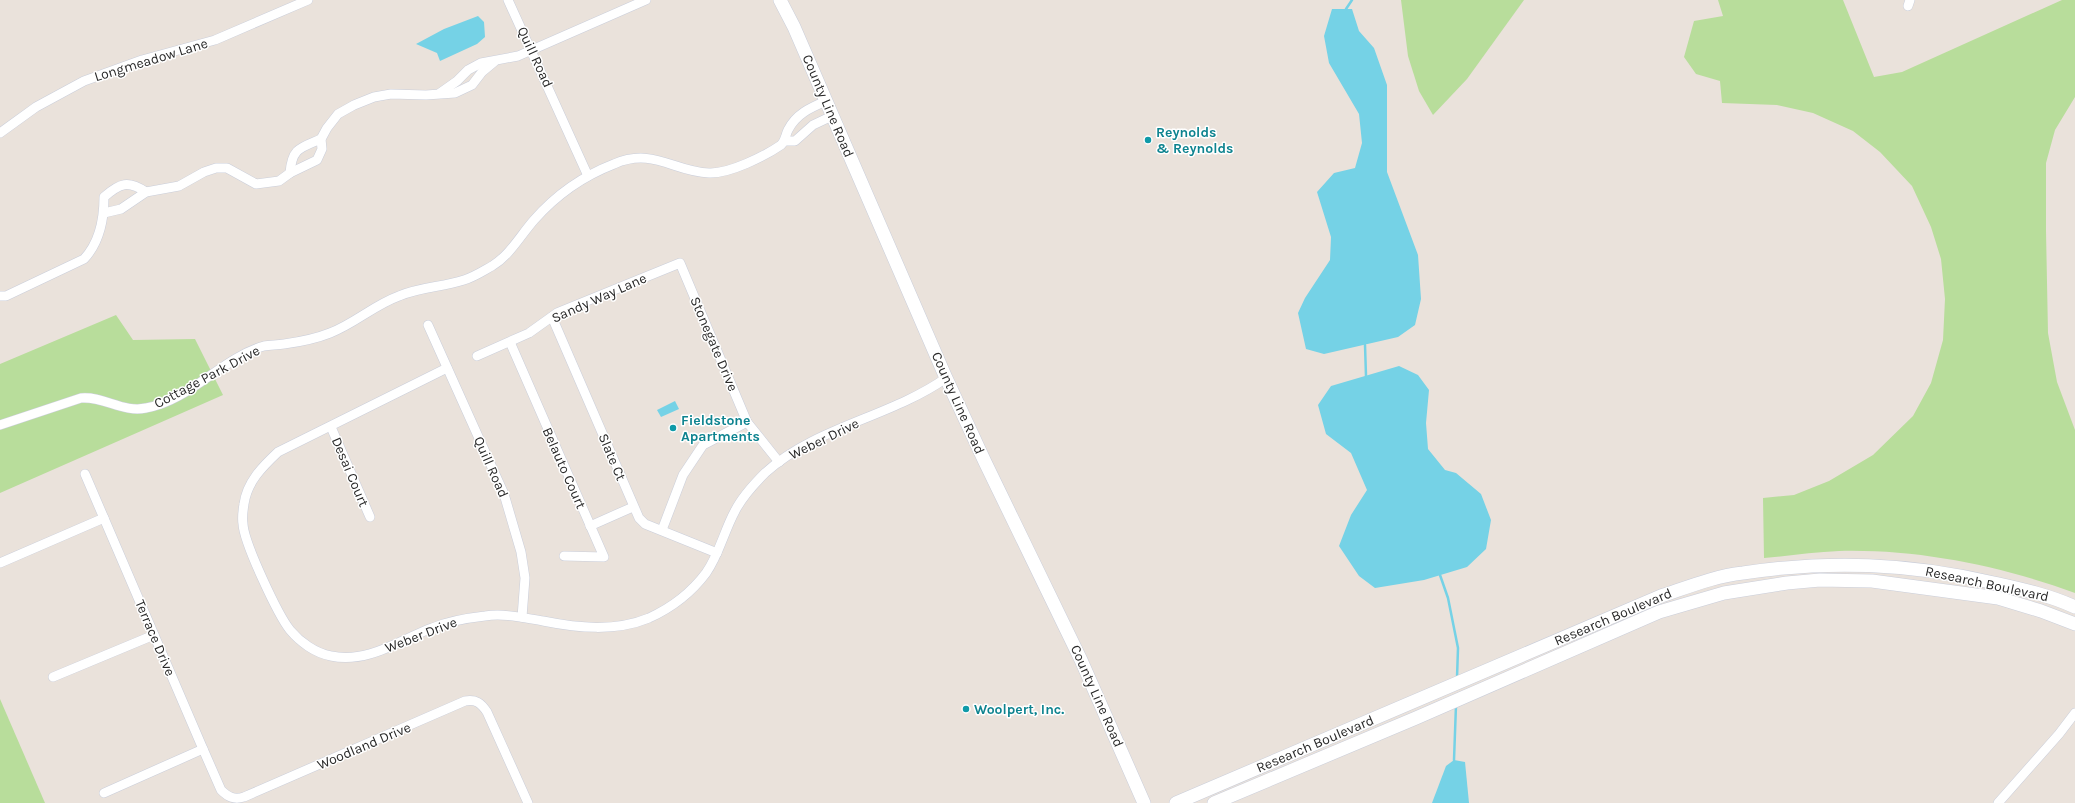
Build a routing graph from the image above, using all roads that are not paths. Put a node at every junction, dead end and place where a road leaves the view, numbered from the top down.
1 (308, 0) edge
2 (508, 0) edge
3 (646, 0) edge
4 (780, 0) edge
5 (531, 50) junction
6 (494, 62) junction
7 (440, 93) junction
8 (826, 101) junction
9 (832, 116) junction
10 (0, 133) edge
11 (321, 139) junction
12 (785, 141) junction
13 (290, 173) junction
14 (588, 176) junction
15 (146, 192) junction
16 (104, 213) junction
17 (680, 263) joint
18 (0, 296) edge
19 (552, 316) junction
20 (428, 325) dead end
21 (510, 342) junction
22 (477, 356) dead end
23 (447, 368) junction
24 (946, 378) junction
25 (747, 422) junction
26 (0, 425) edge
27 (331, 427) junction
28 (779, 462) junction
29 (85, 474) dead end
30 (633, 507) junction
31 (370, 516) dead end
32 (104, 518) junction
33 (590, 526) junction
34 (662, 530) junction
35 (717, 552) junction
36 (564, 556) dead end
37 (0, 563) edge
38 (2075, 607) edge
39 (522, 617) junction
40 (2075, 624) edge
41 (154, 635) junction
42 (53, 677) dead end
43 (2075, 713) edge
44 (203, 749) junction
45 (104, 793) dead end
46 (233, 800) edge
47 (528, 803) edge
48 (1144, 803) edge
49 (1176, 803) edge
50 (1214, 803) edge
51 (1998, 803) edge

1 - 10 street, Longmeadow Lane
2 - 5 street, Quill Road
3 - 5 street
4 - 8 main road, County Line Road
5 - 6 street
5 - 14 street, Quill Road
6 - 7 street
6 - 7 street
7 - 11 street
8 - 9 main road, County Line Road
8 - 12 street
9 - 12 street, Cottage Park Drive
9 - 24 main road, County Line Road
11 - 13 street
11 - 13 street
12 - 14 street, Cottage Park Drive
13 - 15 street
14 - 26 street, Cottage Park Drive
15 - 16 street
15 - 16 street
16 - 18 street
17 - 19 street, Sandy Way Lane
17 - 25 street, Stonegate Drive
19 - 21 street, Sandy Way Lane
19 - 30 street, Slate Ct
20 - 23 street, Quill Road
21 - 22 street, Sandy Way Lane
21 - 33 street, Belauto Court
23 - 27 street, Weber Drive
23 - 39 street, Quill Road
24 - 28 street, Weber Drive
24 - 48 main road, County Line Road
25 - 28 street, Stonegate Drive
25 - 34 street
27 - 31 street, Desai Court
27 - 39 street, Weber Drive
28 - 35 street, Weber Drive
29 - 32 street, Terrace Drive
30 - 33 street
30 - 34 street, Slate Ct
32 - 37 street
32 - 41 street, Terrace Drive
33 - 36 street, Belauto Court
34 - 35 street, Slate Ct
35 - 39 street, Weber Drive
38 - 49 main road, Research Boulevard
40 - 50 main road, Research Boulevard
41 - 42 street
41 - 44 street, Terrace Drive
43 - 51 street
44 - 45 street
44 - 46 street, Terrace Drive
46 - 47 street, Woodland Drive

